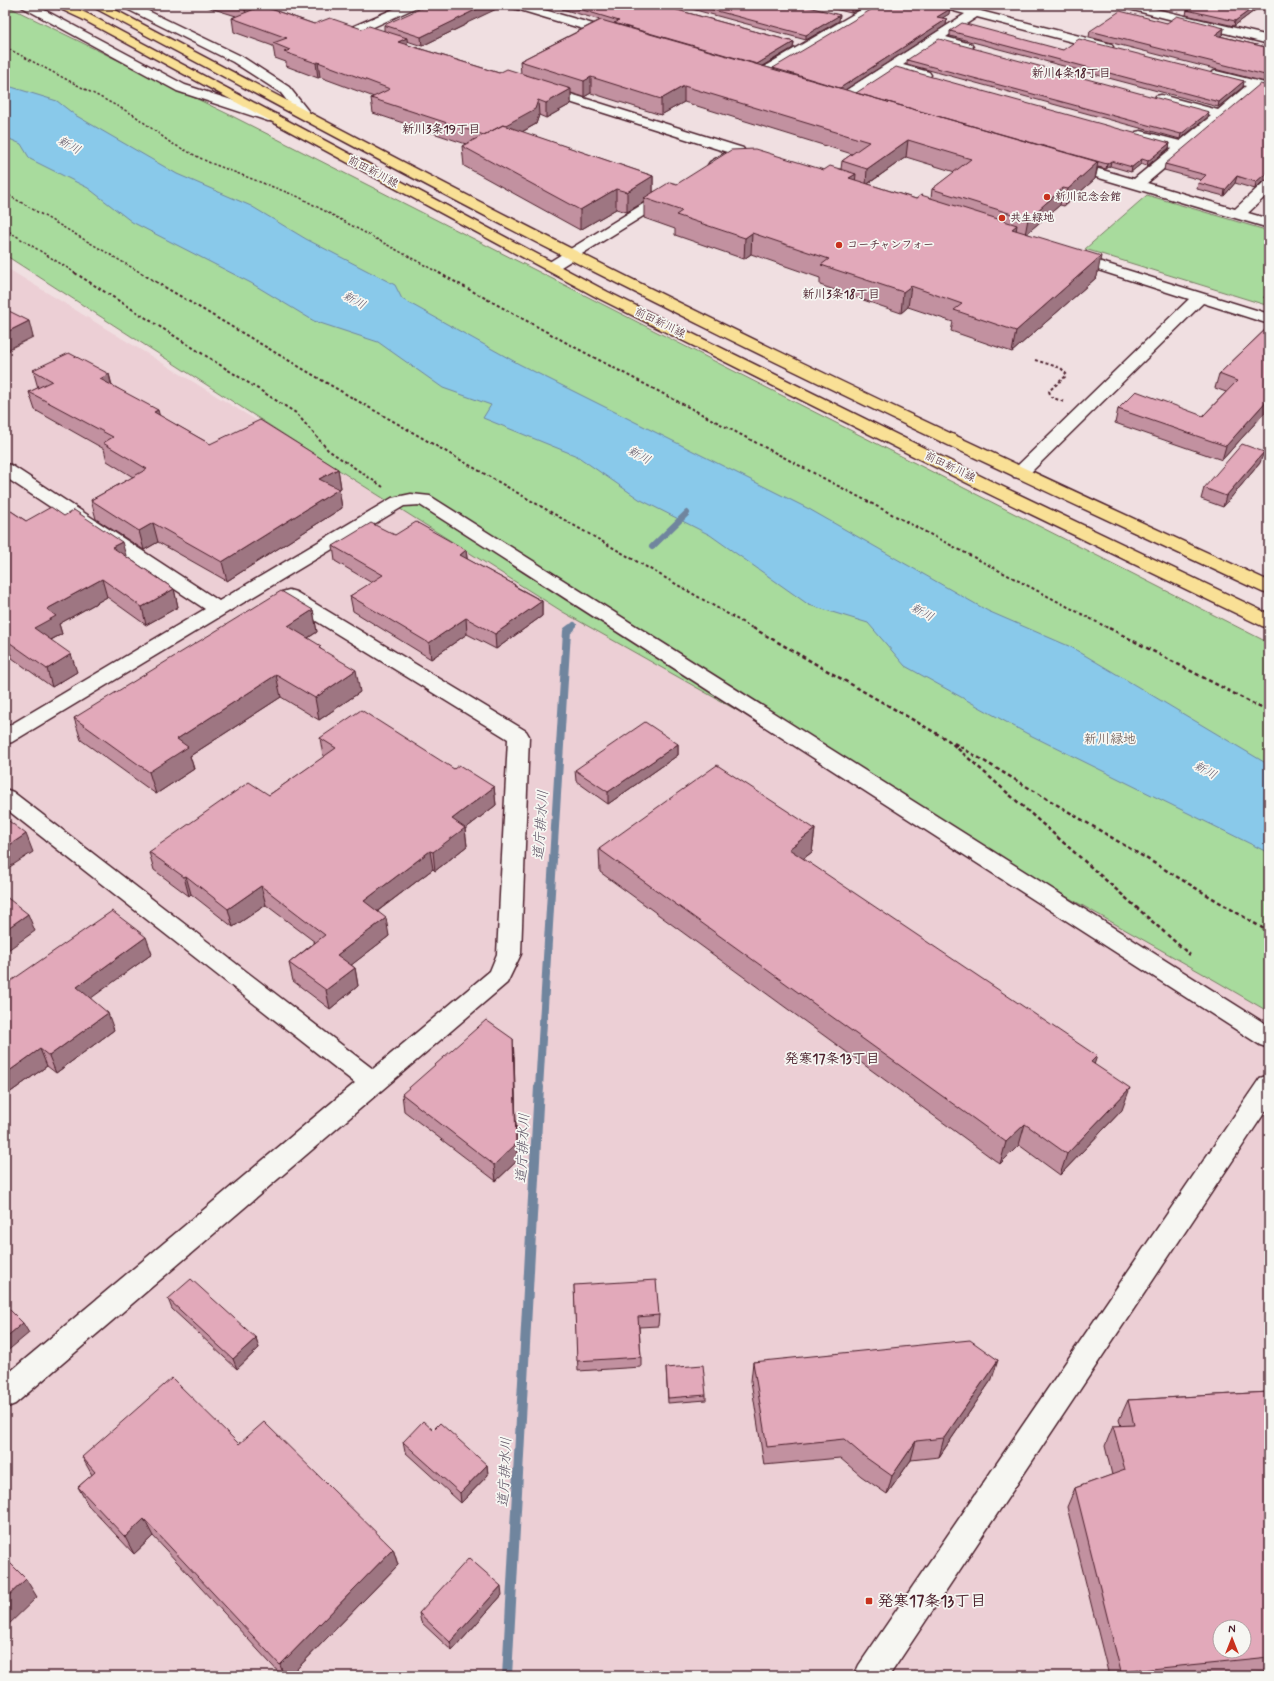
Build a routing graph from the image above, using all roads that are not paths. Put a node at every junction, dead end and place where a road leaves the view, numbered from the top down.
1 (26, 5) edge
2 (60, 5) edge
3 (97, 5) edge
4 (127, 5) edge
5 (413, 5) edge
6 (514, 5) edge
7 (562, 5) edge
8 (877, 5) edge
9 (943, 5) edge
10 (1125, 5) edge
11 (975, 13) junction
12 (544, 14) junction
13 (837, 15) edge
14 (852, 20) junction
15 (628, 38) edge
16 (935, 38) junction
17 (1269, 40) edge
18 (393, 42) edge
19 (792, 42) edge
20 (807, 46) junction
21 (1119, 50) edge
22 (982, 51) edge
23 (893, 66) junction
24 (1202, 71) edge
25 (746, 72) edge
26 (759, 75) junction
27 (938, 79) edge
28 (789, 84) edge
29 (528, 85) edge
30 (1255, 85) junction
31 (1269, 88) edge
32 (827, 94) edge
33 (1150, 96) edge
34 (842, 99) junction
35 (857, 103) edge
36 (303, 112) junction
37 (1220, 114) junction
38 (273, 118) junction
39 (1129, 132) edge
40 (1182, 146) junction
41 (738, 151) junction
42 (753, 156) edge
43 (1054, 160) edge
44 (702, 174) edge
45 (1137, 184) junction
46 (1269, 185) edge
47 (683, 186) edge
48 (1238, 214) junction
49 (1269, 224) edge
50 (1056, 252) edge
51 (572, 255) junction
52 (551, 267) junction
53 (1200, 297) junction
54 (1269, 319) edge
55 (5, 469) edge
56 (1020, 473) junction
57 (265, 581) junction
58 (1269, 588) edge
59 (219, 609) junction
60 (1269, 622) edge
61 (5, 738) edge
62 (5, 797) edge
63 (1269, 1038) edge
64 (373, 1083) junction
65 (1269, 1085) edge
66 (5, 1394) edge
67 (870, 1676) edge

1 - 38 street
2 - 38 main road, 前田新川線
3 - 36 main road, 前田新川線
4 - 36 street
5 - 18 street
6 - 12 street
7 - 12 street
8 - 14 street
9 - 11 street
10 - 17 street
11 - 16 street
11 - 21 street
12 - 15 street
13 - 14 street
14 - 20 street
16 - 22 street
16 - 23 street
19 - 20 street
20 - 26 street
23 - 27 street
23 - 34 street
24 - 30 street
25 - 26 street
26 - 28 street
29 - 41 street
30 - 31 street
30 - 37 street
32 - 34 street
33 - 37 street
34 - 35 street
36 - 51 main road, 前田新川線
37 - 40 street
38 - 52 main road, 前田新川線
39 - 40 street
40 - 45 street
41 - 42 street
41 - 44 street
43 - 45 street
45 - 48 street
46 - 48 street
47 - 51 street
48 - 49 street
50 - 53 street
51 - 52 street
51 - 56 main road, 前田新川線
52 - 60 main road, 前田新川線
53 - 54 street
53 - 56 street
55 - 59 street
56 - 58 main road, 前田新川線
57 - 59 street
57 - 63 street
57 - 64 street
59 - 61 street
62 - 64 street
64 - 66 street
65 - 67 street

